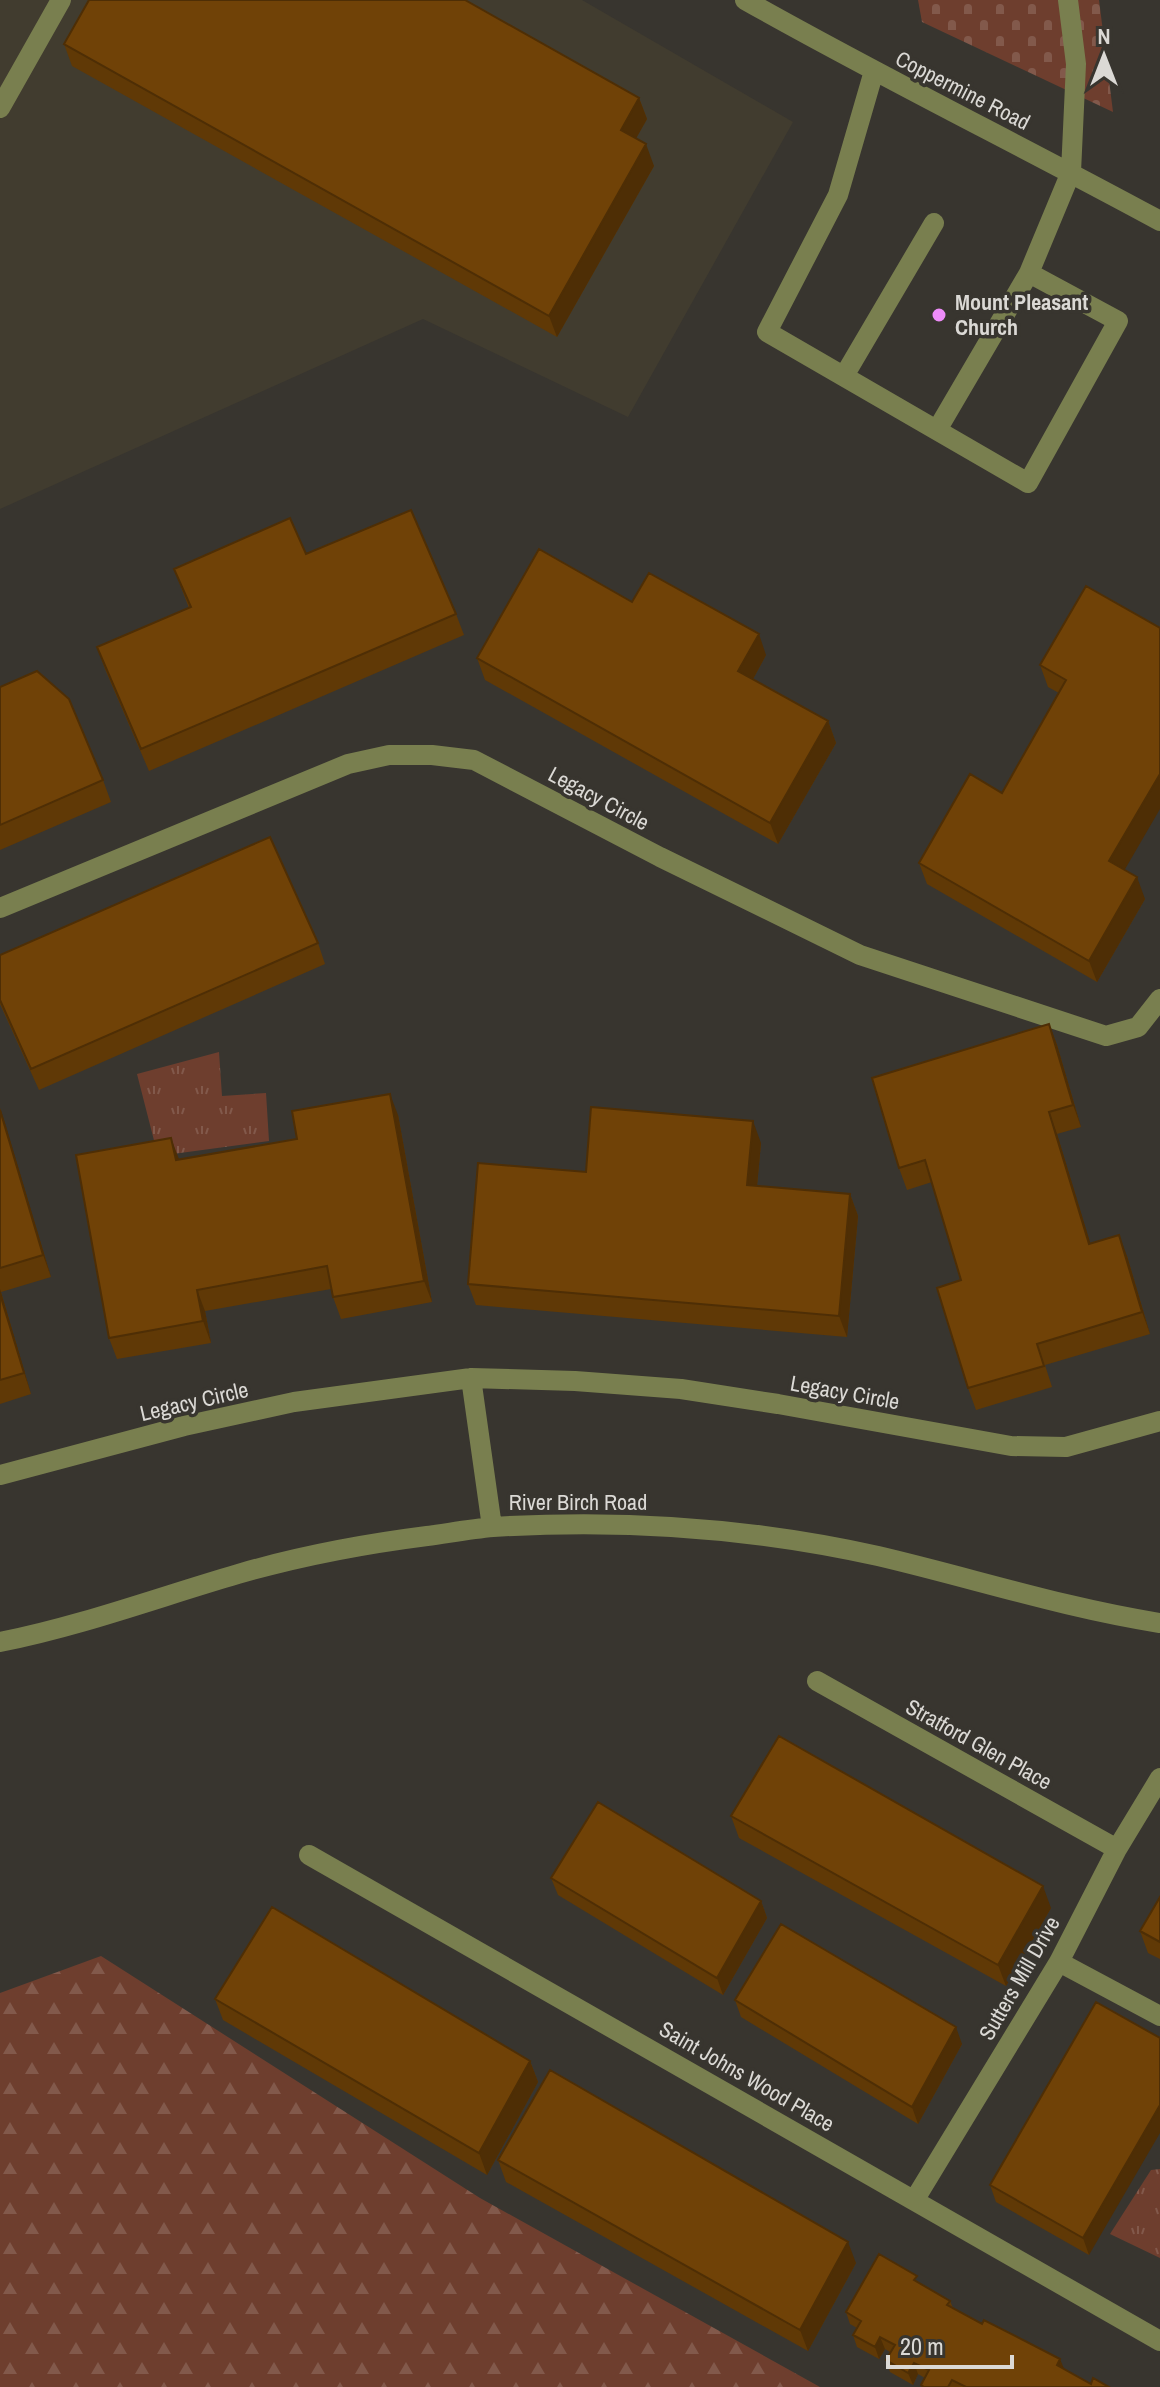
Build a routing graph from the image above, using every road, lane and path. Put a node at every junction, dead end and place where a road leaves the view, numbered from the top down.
1 (61, 0) edge
2 (745, 0) edge
3 (1068, 0) edge
4 (874, 71) junction
5 (0, 108) edge
6 (1071, 172) junction
7 (1160, 221) edge
8 (934, 223) dead end
9 (1029, 273) junction
10 (844, 376) junction
11 (937, 430) junction
12 (0, 908) edge
13 (1160, 999) edge
14 (471, 1378) junction
15 (1160, 1421) edge
16 (0, 1475) edge
17 (492, 1527) junction
18 (1160, 1623) edge
19 (0, 1642) edge
20 (817, 1681) dead end
21 (1160, 1778) edge
22 (1117, 1849) junction
23 (309, 1855) dead end
24 (1059, 1962) junction
25 (1160, 2016) edge
26 (915, 2199) junction
27 (1160, 2341) edge

1 - 5 street
2 - 4 street, Coppermine Road
3 - 6 street
4 - 6 street, Coppermine Road
4 - 10 street
6 - 7 street, Coppermine Road
6 - 9 street
8 - 10 street
9 - 11 street
9 - 11 street
10 - 11 street
12 - 13 street, Legacy Circle
14 - 15 street, Legacy Circle
14 - 16 street, Legacy Circle
14 - 17 street
17 - 18 street, River Birch Road
17 - 19 street, River Birch Road
20 - 22 street, Stratford Glen Place
21 - 22 street, Sutters Mill Drive
22 - 24 street, Sutters Mill Drive
23 - 26 street, Saint Johns Wood Place
24 - 25 street
24 - 26 street, Sutters Mill Drive
26 - 27 street, Saint Johns Wood Place

